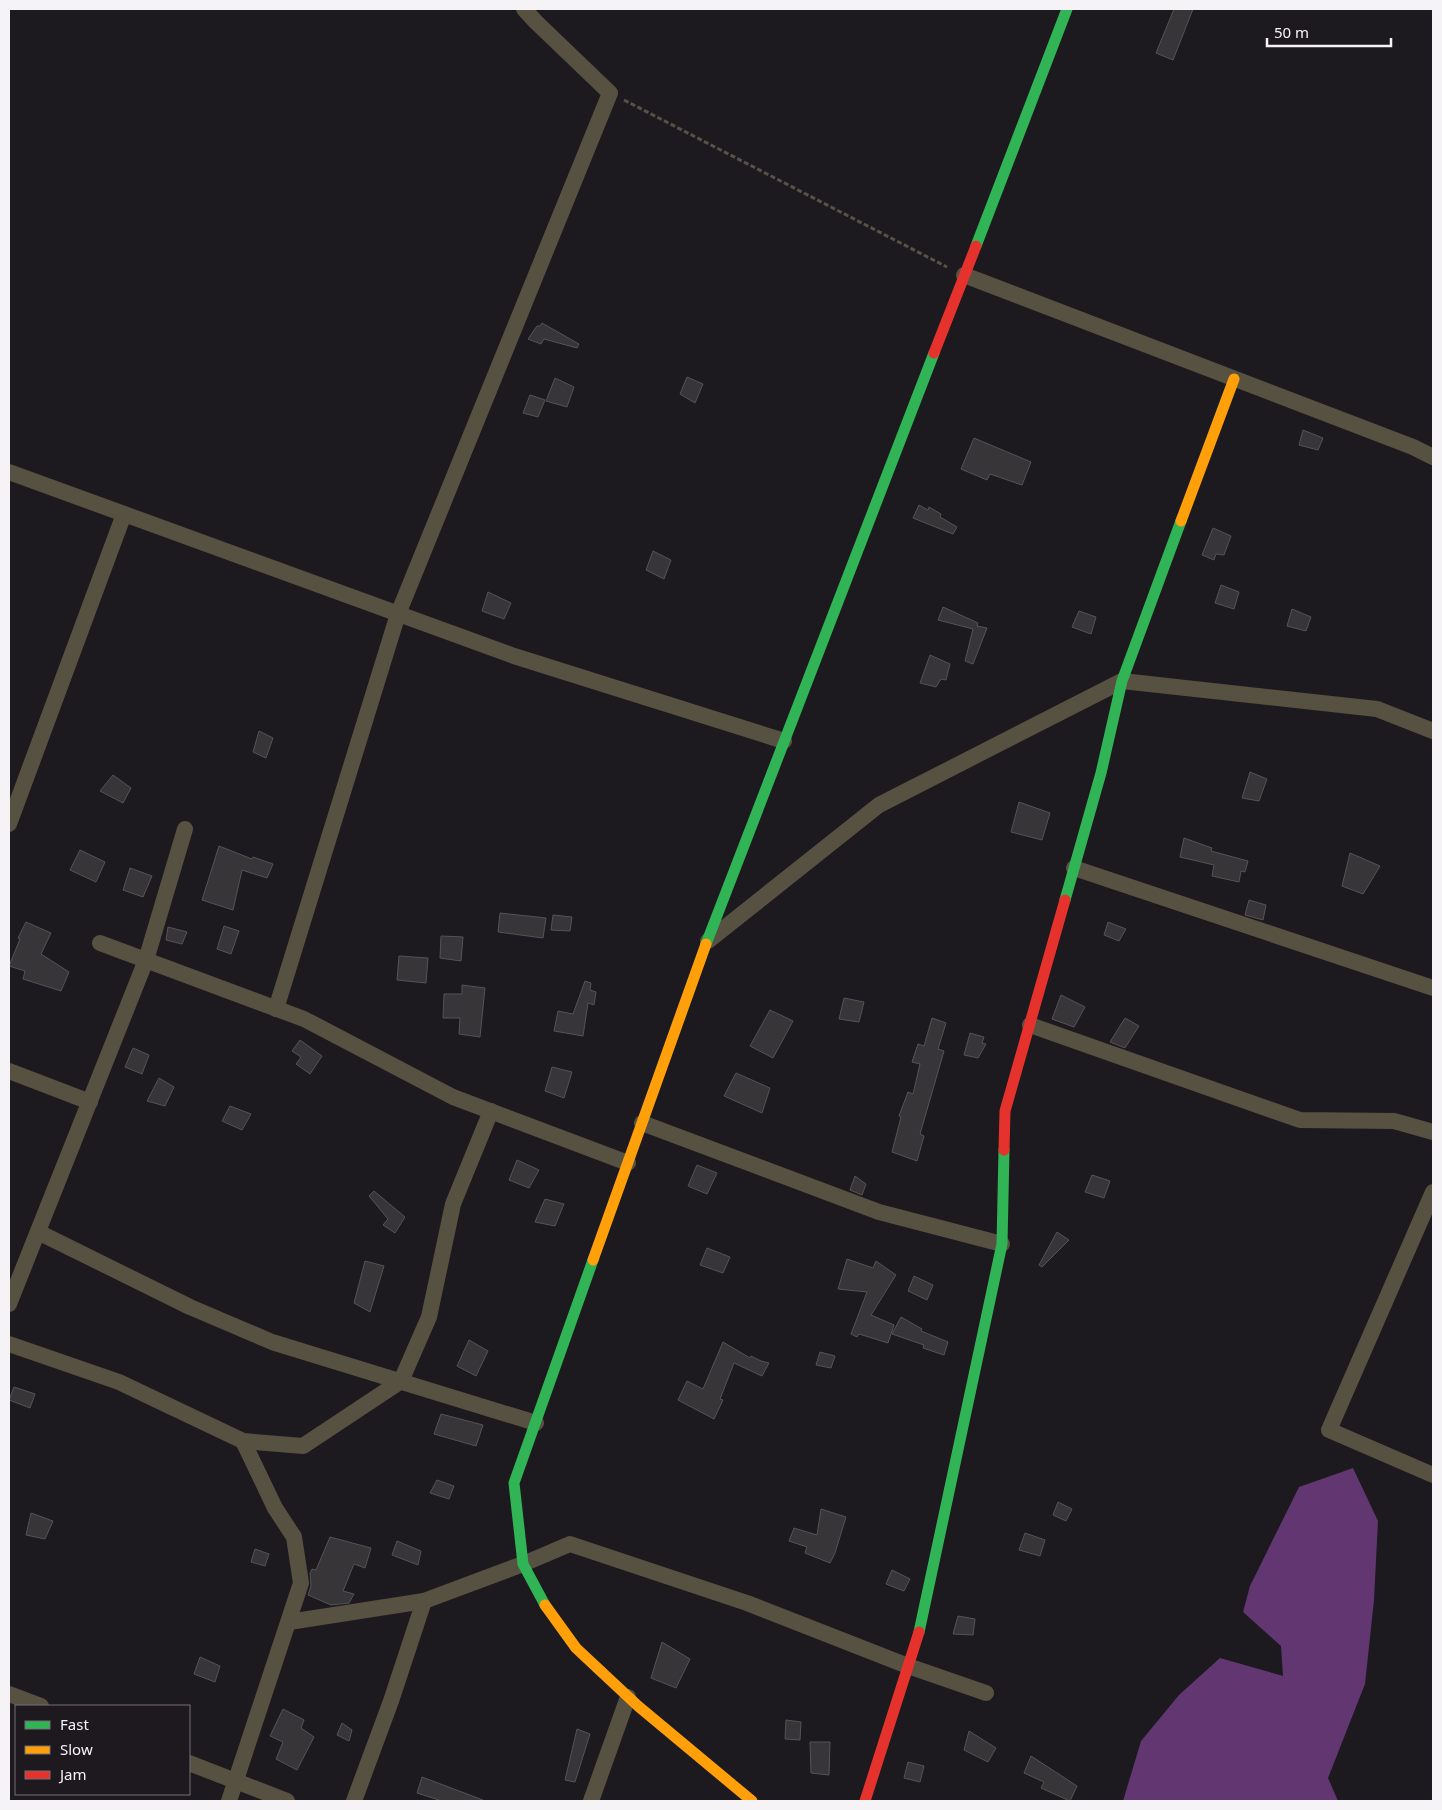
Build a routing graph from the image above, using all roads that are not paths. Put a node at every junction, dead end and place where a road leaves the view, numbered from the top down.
1 (524, 9) edge
2 (1067, 9) edge
3 (964, 276) junction
4 (1234, 379) junction
5 (1433, 457) edge
6 (9, 472) edge
7 (124, 514) junction
8 (398, 614) junction
9 (1122, 681) junction
10 (1433, 731) edge
11 (784, 741) junction
12 (9, 824) edge
13 (185, 829) dead end
14 (1074, 868) junction
15 (707, 942) junction
16 (100, 943) dead end
17 (146, 960) junction
18 (1433, 988) edge
19 (276, 1008) junction
20 (1030, 1025) junction
21 (9, 1071) edge
22 (90, 1102) junction
23 (491, 1111) junction
24 (642, 1123) junction
25 (1433, 1132) edge
26 (628, 1163) junction
27 (1433, 1192) edge
28 (38, 1232) junction
29 (1002, 1244) junction
30 (9, 1304) edge
31 (9, 1344) edge
32 (401, 1381) junction
33 (536, 1423) junction
34 (244, 1441) junction
35 (1433, 1475) edge
36 (523, 1564) junction
37 (424, 1601) junction
38 (289, 1622) junction
39 (908, 1666) junction
40 (986, 1693) dead end
41 (9, 1694) edge
42 (628, 1696) junction
43 (38, 1705) edge
44 (190, 1763) edge
45 (236, 1781) junction
46 (229, 1801) edge
47 (287, 1801) edge
48 (354, 1801) edge
49 (591, 1801) edge
50 (752, 1801) edge
51 (865, 1801) edge

1 - 8 street
2 - 3 main road
3 - 4 street
3 - 11 main road
4 - 5 street
4 - 9 main road
6 - 7 street
7 - 8 street
7 - 12 street
8 - 11 street
8 - 19 street
9 - 10 street
9 - 14 main road
9 - 15 street
11 - 15 main road
13 - 17 street
14 - 18 street
14 - 20 main road
15 - 24 main road
16 - 17 street
17 - 19 street
17 - 22 street
19 - 23 street
20 - 25 street
20 - 29 main road
21 - 22 street
22 - 28 street
23 - 26 street
23 - 32 street
24 - 26 main road
24 - 29 street
26 - 33 main road
27 - 35 street
28 - 30 street
28 - 32 street
29 - 39 main road
31 - 34 street
32 - 33 street
32 - 34 street
33 - 36 main road
34 - 38 street
36 - 37 street
36 - 39 street
36 - 42 main road
37 - 38 street
37 - 48 street
38 - 45 street
39 - 40 street
39 - 51 main road
41 - 43 street
42 - 49 street
42 - 50 main road
44 - 45 street
45 - 46 street
45 - 47 street

